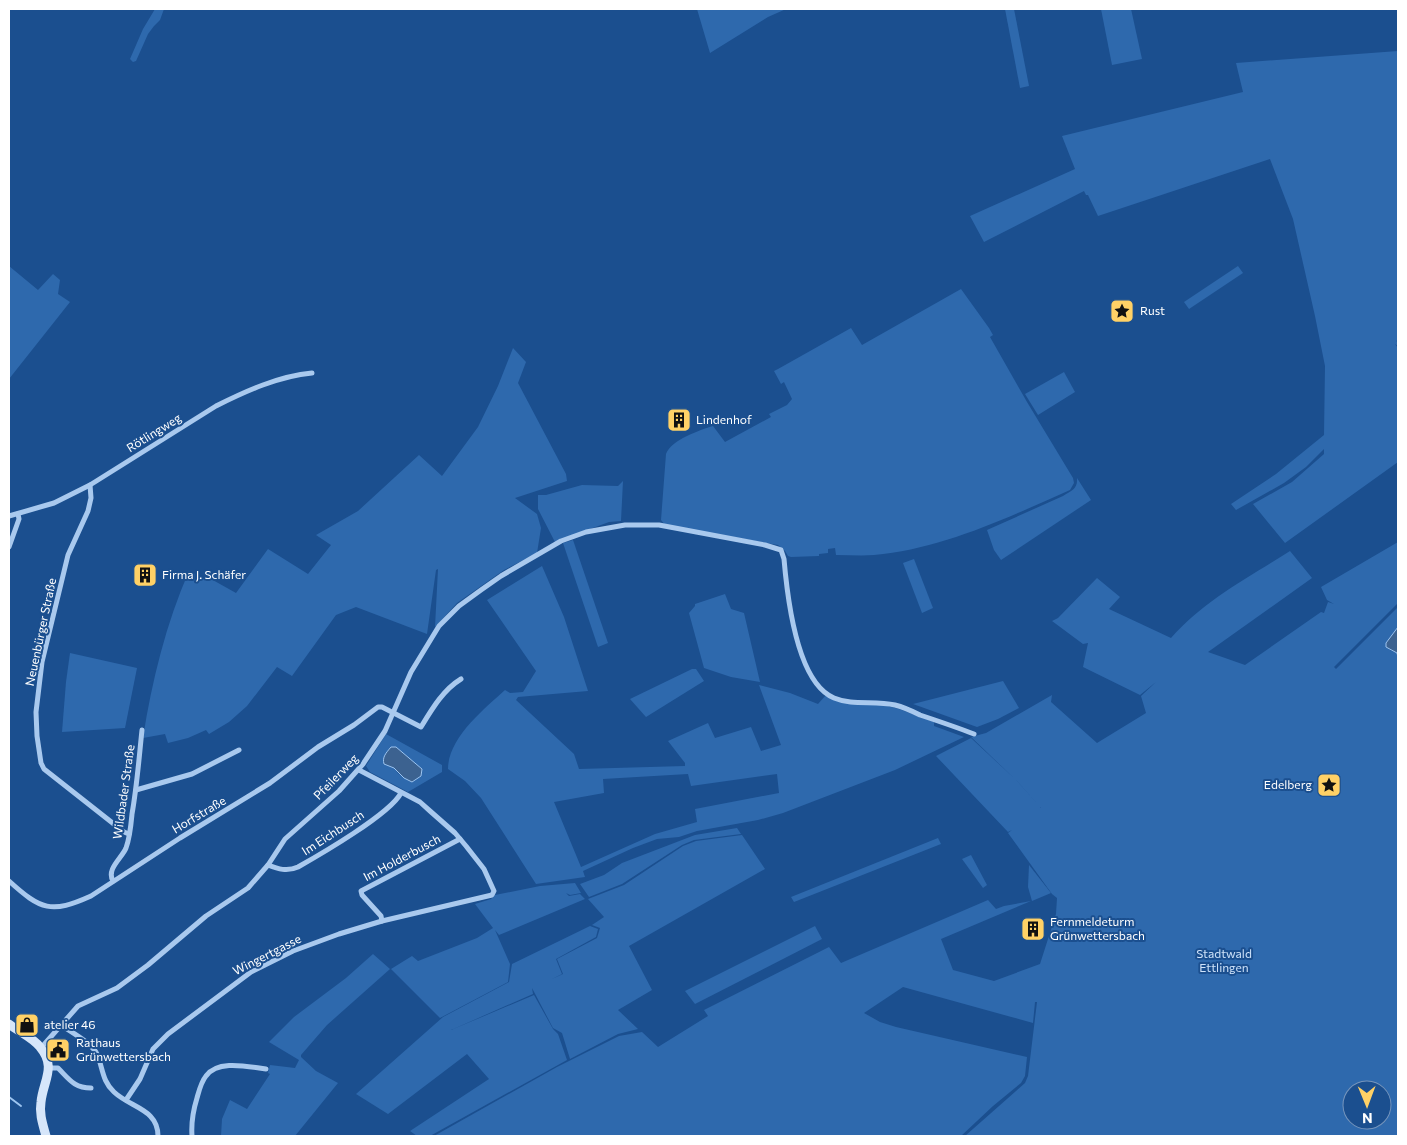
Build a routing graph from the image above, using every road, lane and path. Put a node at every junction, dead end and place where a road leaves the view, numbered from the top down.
1 (312, 373) dead end
2 (90, 485) junction
3 (18, 514) junction
4 (9, 516) edge
5 (9, 547) edge
6 (462, 679) dead end
7 (394, 713) junction
8 (142, 730) dead end
9 (974, 734) dead end
10 (239, 750) dead end
11 (359, 770) junction
12 (136, 790) junction
13 (401, 793) junction
14 (129, 834) junction
15 (460, 839) junction
16 (268, 864) junction
17 (9, 881) edge
18 (113, 881) junction
19 (382, 921) junction
20 (9, 1024) edge
21 (61, 1025) junction
22 (41, 1048) junction
23 (48, 1068) junction
24 (266, 1069) dead end
25 (91, 1088) dead end
26 (126, 1100) junction
27 (46, 1136) edge
28 (158, 1136) edge
29 (192, 1136) edge

1 - 2 street, Rötlingweg
2 - 3 street, Rötlingweg
2 - 14 street, Neuenbürger Straße
3 - 4 street, Rötlingweg
3 - 5 street
6 - 7 street
7 - 9 street, Pfeilerweg
7 - 11 street, Pfeilerweg
7 - 18 street, Horfstraße
8 - 12 street, Wildbader Straße
10 - 12 street
11 - 13 street
11 - 16 street, Pfeilerweg
12 - 14 street, Wildbader Straße
13 - 15 street
13 - 16 street, Im Eichbusch
14 - 18 street, Wildbader Straße
15 - 19 street, Im Holderbusch
15 - 19 street, Wingertgasse
16 - 21 street, Pfeilerweg
17 - 18 street, Horfstraße
19 - 26 street, Wingertgasse
20 - 22 main road
21 - 22 street, Pfeilerweg
21 - 26 street
22 - 23 main road
23 - 25 street
23 - 27 main road
24 - 29 street
26 - 28 street

